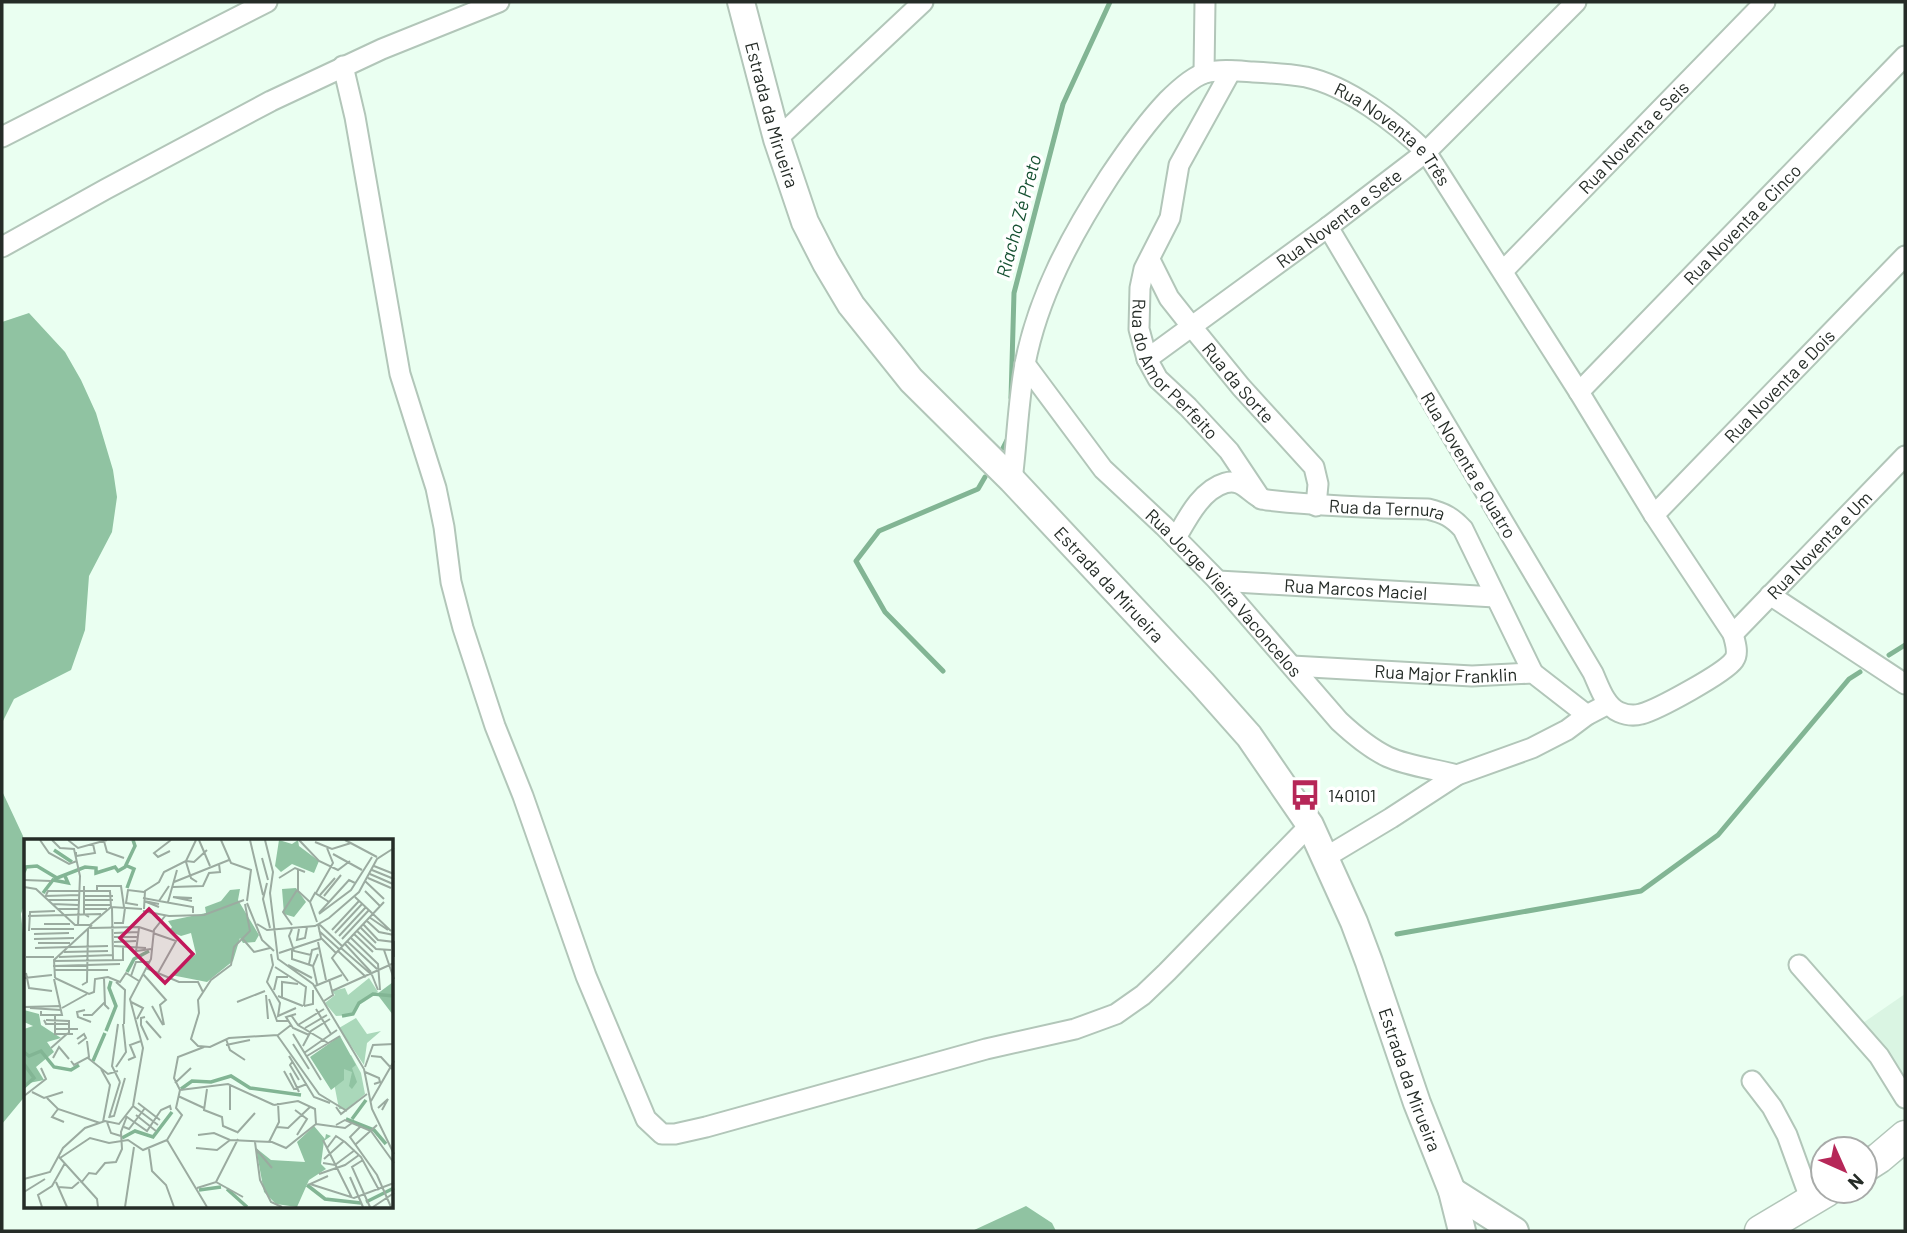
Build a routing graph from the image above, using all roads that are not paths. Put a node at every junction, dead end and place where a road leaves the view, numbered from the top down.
1 (267, 2) edge
2 (499, 2) edge
3 (741, 2) edge
4 (923, 2) edge
5 (1205, 2) edge
6 (1765, 2) edge
7 (1566, 5) edge
8 (1905, 56) edge
9 (343, 66) junction
10 (1231, 71) junction
11 (1204, 73) junction
12 (2, 136) edge
13 (777, 139) junction
14 (1426, 152) junction
15 (1328, 227) junction
16 (2, 247) edge
17 (1905, 256) edge
18 (1150, 260) junction
19 (1503, 271) junction
20 (1192, 327) junction
21 (1147, 359) junction
22 (1026, 364) junction
23 (1580, 392) junction
24 (1905, 456) edge
25 (1012, 480) junction
26 (1262, 499) junction
27 (1316, 506) junction
28 (1654, 515) junction
29 (1176, 538) junction
30 (1218, 581) junction
31 (1770, 595) junction
32 (1495, 597) junction
33 (1733, 634) junction
34 (1292, 666) junction
35 (1533, 673) junction
36 (1905, 684) edge
37 (1608, 704) junction
38 (1587, 715) junction
39 (1457, 775) junction
40 (1310, 825) junction
41 (1325, 857) junction
42 (1799, 965) dead end
43 (1752, 1082) dead end
44 (1905, 1098) edge
45 (1905, 1136) edge
46 (1883, 1158) edge
47 (1809, 1177) edge
48 (1452, 1191) junction
49 (1809, 1202) edge
50 (1462, 1231) edge
51 (1515, 1231) edge
52 (1760, 1231) edge

1 - 12 street
2 - 9 street
3 - 13 main road, Estrada da Mirueira
4 - 13 street
5 - 11 street
6 - 19 street, Rua Noventa e Seis
7 - 14 street, Rua Noventa e Sete
8 - 23 street, Rua Noventa e Cinco
9 - 16 street
9 - 40 street
10 - 11 street, Rua Noventa e Três
10 - 14 street, Rua Noventa e Três
10 - 18 street, Rua do Amor Perfeito
11 - 22 street
13 - 25 main road, Estrada da Mirueira
14 - 15 street, Rua Noventa e Sete
14 - 19 street, Rua Noventa e Três
15 - 20 street, Rua Noventa e Sete
15 - 37 street, Rua Noventa e Quatro
17 - 28 street, Rua Noventa e Dois
18 - 20 street, Rua da Sorte
18 - 21 street, Rua do Amor Perfeito
19 - 23 street, Rua Noventa e Três
20 - 21 street, Rua Noventa e Sete
20 - 27 street, Rua da Sorte
21 - 26 street, Rua do Amor Perfeito
22 - 25 street
22 - 29 street, Rua Jorge Vieira Vaconcelos
23 - 28 street, Rua Noventa e Três
24 - 31 street, Rua Noventa e Um
25 - 40 main road, Estrada da Mirueira
26 - 27 street, Rua da Ternura
26 - 29 street, Rua da Ternura
27 - 32 street, Rua da Ternura
28 - 33 street, Rua Noventa e Três
29 - 30 street, Rua Jorge Vieira Vaconcelos
30 - 32 street, Rua Marcos Maciel
30 - 34 street, Rua Jorge Vieira Vaconcelos
31 - 33 street, Rua Noventa e Um
31 - 36 street
32 - 35 street, Rua da Ternura
33 - 37 street
34 - 35 street, Rua Major Franklin
34 - 39 street, Rua Jorge Vieira Vaconcelos
35 - 38 street, Rua Major Franklin
37 - 38 street
38 - 39 street
39 - 41 street
40 - 41 main road, Estrada da Mirueira
41 - 48 main road, Estrada da Mirueira
42 - 44 street
43 - 47 street
45 - 46 main road
48 - 50 main road, Estrada da Mirueira
48 - 51 main road
49 - 52 main road

